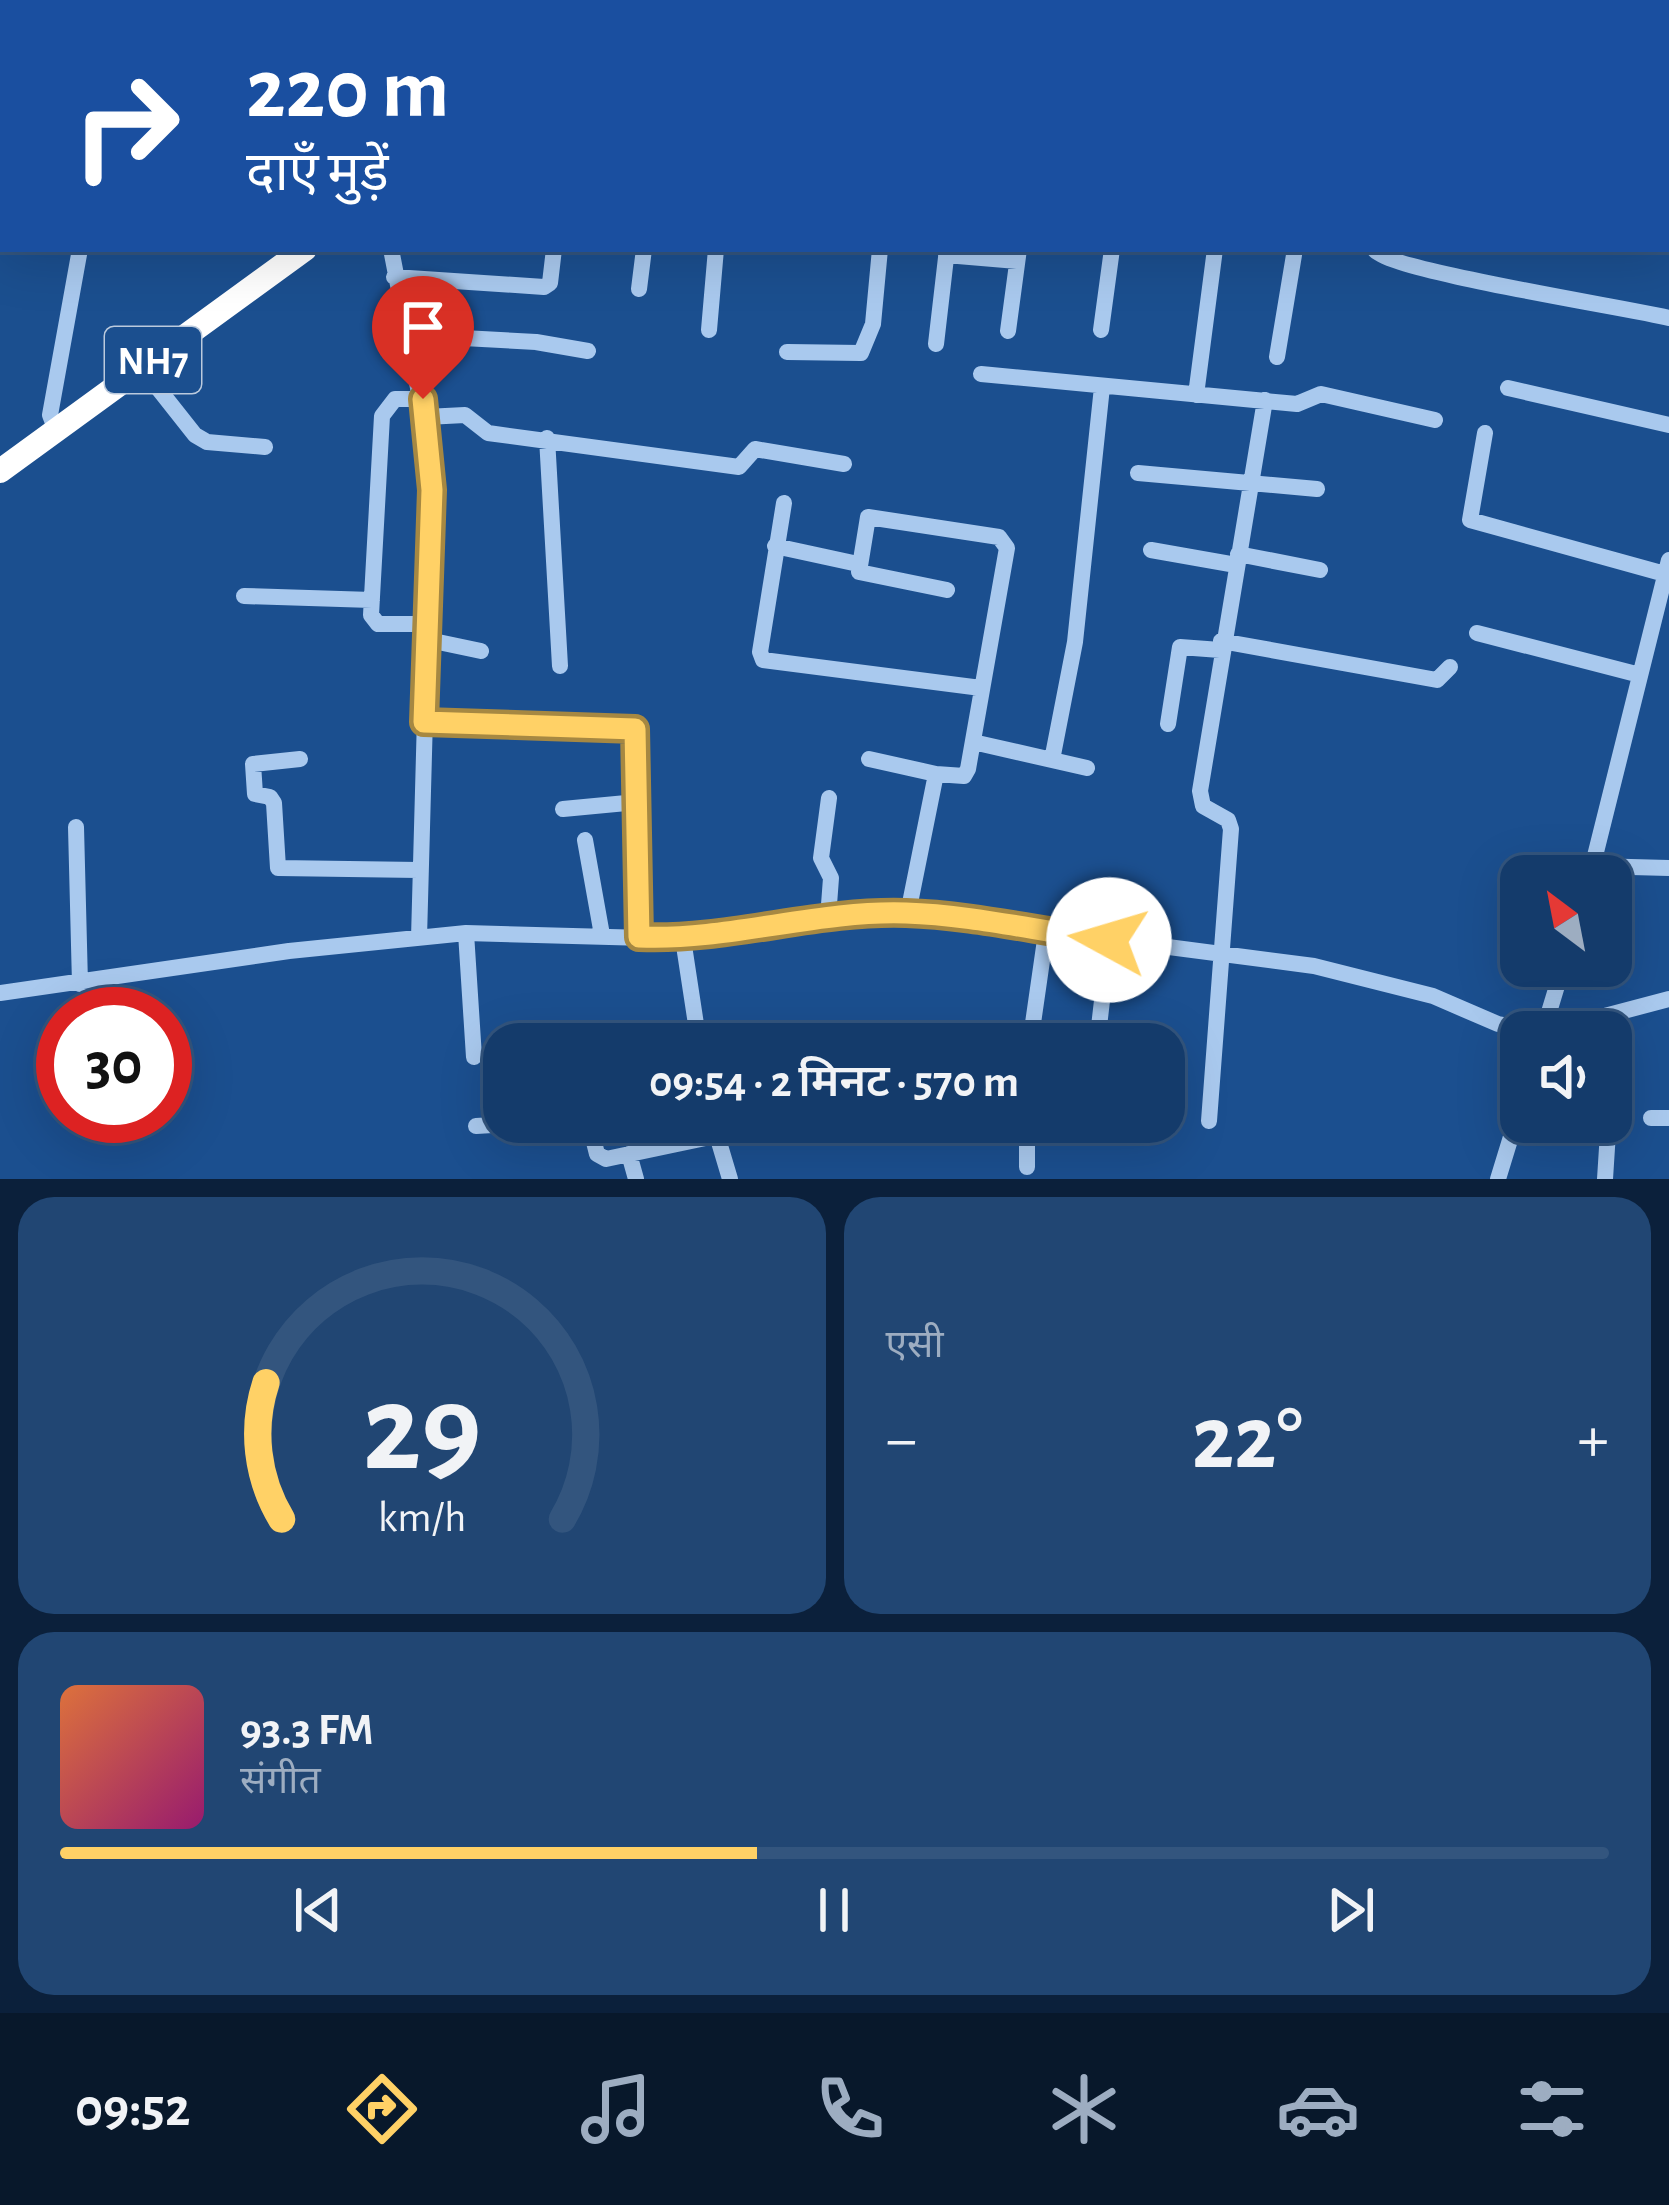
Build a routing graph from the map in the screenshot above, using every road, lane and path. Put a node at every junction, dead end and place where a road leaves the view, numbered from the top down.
1 (80, 252) edge
2 (301, 252) edge
3 (391, 252) edge
4 (554, 252) edge
5 (644, 252) edge
6 (716, 252) edge
7 (880, 252) edge
8 (946, 252) edge
9 (1112, 252) edge
10 (1215, 252) edge
11 (1294, 252) edge
12 (1376, 252) edge
13 (1018, 255) edge
14 (394, 277) junction
15 (639, 289) dead end
16 (1669, 318) edge
17 (709, 330) dead end
18 (1101, 330) dead end
19 (1008, 331) dead end
20 (407, 335) junction
21 (936, 344) dead end
22 (588, 351) dead end
23 (787, 352) dead end
24 (1277, 357) dead end
25 (142, 368) junction
26 (981, 374) dead end
27 (1102, 387) junction
28 (1508, 388) dead end
29 (1196, 394) junction
30 (1265, 400) junction
31 (425, 408) junction
32 (1435, 420) dead end
33 (1669, 425) edge
34 (53, 426) junction
35 (1485, 433) dead end
36 (548, 438) junction
37 (265, 447) dead end
38 (844, 464) dead end
39 (0, 471) edge
40 (1138, 473) dead end
41 (1250, 482) junction
42 (1317, 489) dead end
43 (784, 503) dead end
44 (775, 546) junction
45 (1151, 550) dead end
46 (1237, 559) junction
47 (858, 564) junction
48 (1667, 567) edge
49 (1320, 570) dead end
50 (947, 590) dead end
51 (244, 596) dead end
52 (372, 600) junction
53 (424, 632) junction
54 (1477, 633) dead end
55 (1220, 646) junction
56 (481, 651) dead end
57 (560, 667) dead end
58 (1450, 668) dead end
59 (1640, 675) junction
60 (981, 688) junction
61 (424, 722) junction
62 (1168, 724) dead end
63 (973, 742) junction
64 (301, 759) dead end
65 (869, 759) dead end
66 (1052, 760) junction
67 (1087, 768) dead end
68 (937, 774) junction
69 (830, 798) dead end
70 (637, 802) junction
71 (563, 809) dead end
72 (76, 826) dead end
73 (585, 840) dead end
74 (1596, 855) edge
75 (1669, 868) edge
76 (1632, 869) edge
77 (419, 870) junction
78 (908, 913) junction
79 (828, 918) junction
80 (466, 933) junction
81 (1046, 933) junction
82 (602, 935) junction
83 (639, 937) junction
84 (419, 938) junction
85 (683, 939) junction
86 (1109, 940) junction
87 (1218, 950) junction
88 (80, 984) junction
89 (0, 993) edge
90 (1669, 1000) edge
91 (1626, 1011) edge
92 (696, 1023) edge
93 (1033, 1023) edge
94 (1099, 1023) edge
95 (1500, 1024) edge
96 (474, 1058) dead end
97 (1209, 1121) dead end
98 (476, 1126) dead end
99 (483, 1126) edge
100 (595, 1143) edge
101 (666, 1143) edge
102 (718, 1143) edge
103 (1027, 1143) edge
104 (1509, 1143) edge
105 (1607, 1143) edge
106 (629, 1154) junction
107 (1027, 1167) dead end
108 (636, 1179) edge
109 (730, 1179) edge
110 (1498, 1179) edge
111 (1605, 1179) edge

1 - 34 street
2 - 25 highway, NH7
3 - 14 street
4 - 14 street
5 - 15 street
6 - 17 street
7 - 23 street
8 - 13 street
8 - 21 street
9 - 18 street
10 - 29 street
11 - 24 street
12 - 16 street
13 - 19 street
14 - 20 street
20 - 22 street
20 - 31 street
25 - 34 highway, NH7
25 - 37 street
26 - 27 street
27 - 29 street
27 - 66 street
28 - 33 street
29 - 30 street
30 - 32 street
30 - 41 street
31 - 36 street
31 - 52 street
31 - 53 street
34 - 39 highway, NH7
35 - 48 street
36 - 38 street
36 - 57 street
40 - 41 street
41 - 42 street
41 - 46 street
43 - 44 street
44 - 47 street
44 - 60 street
45 - 46 street
46 - 49 street
46 - 55 street
47 - 50 street
47 - 60 street
48 - 59 street
51 - 52 street
52 - 53 street
53 - 56 street
53 - 61 street
54 - 59 street
55 - 58 street
55 - 62 street
55 - 87 street
59 - 74 street
60 - 63 street
61 - 70 street
61 - 77 street
63 - 66 street
63 - 68 street
64 - 77 street
65 - 68 street
66 - 67 street
68 - 78 street
69 - 79 street
70 - 71 street
70 - 83 street
72 - 88 street
73 - 82 street
75 - 76 street
77 - 84 street
78 - 79 street
78 - 81 street
79 - 85 street
80 - 82 street
80 - 84 street
80 - 96 street
81 - 86 street
81 - 93 street
82 - 83 street
83 - 85 street
84 - 88 street
85 - 92 street
86 - 87 street
86 - 94 street
87 - 95 street
87 - 97 street
88 - 89 street
90 - 91 street
98 - 99 street
100 - 106 street
101 - 106 street
102 - 109 street
103 - 107 street
104 - 110 street
105 - 111 street
106 - 108 street

